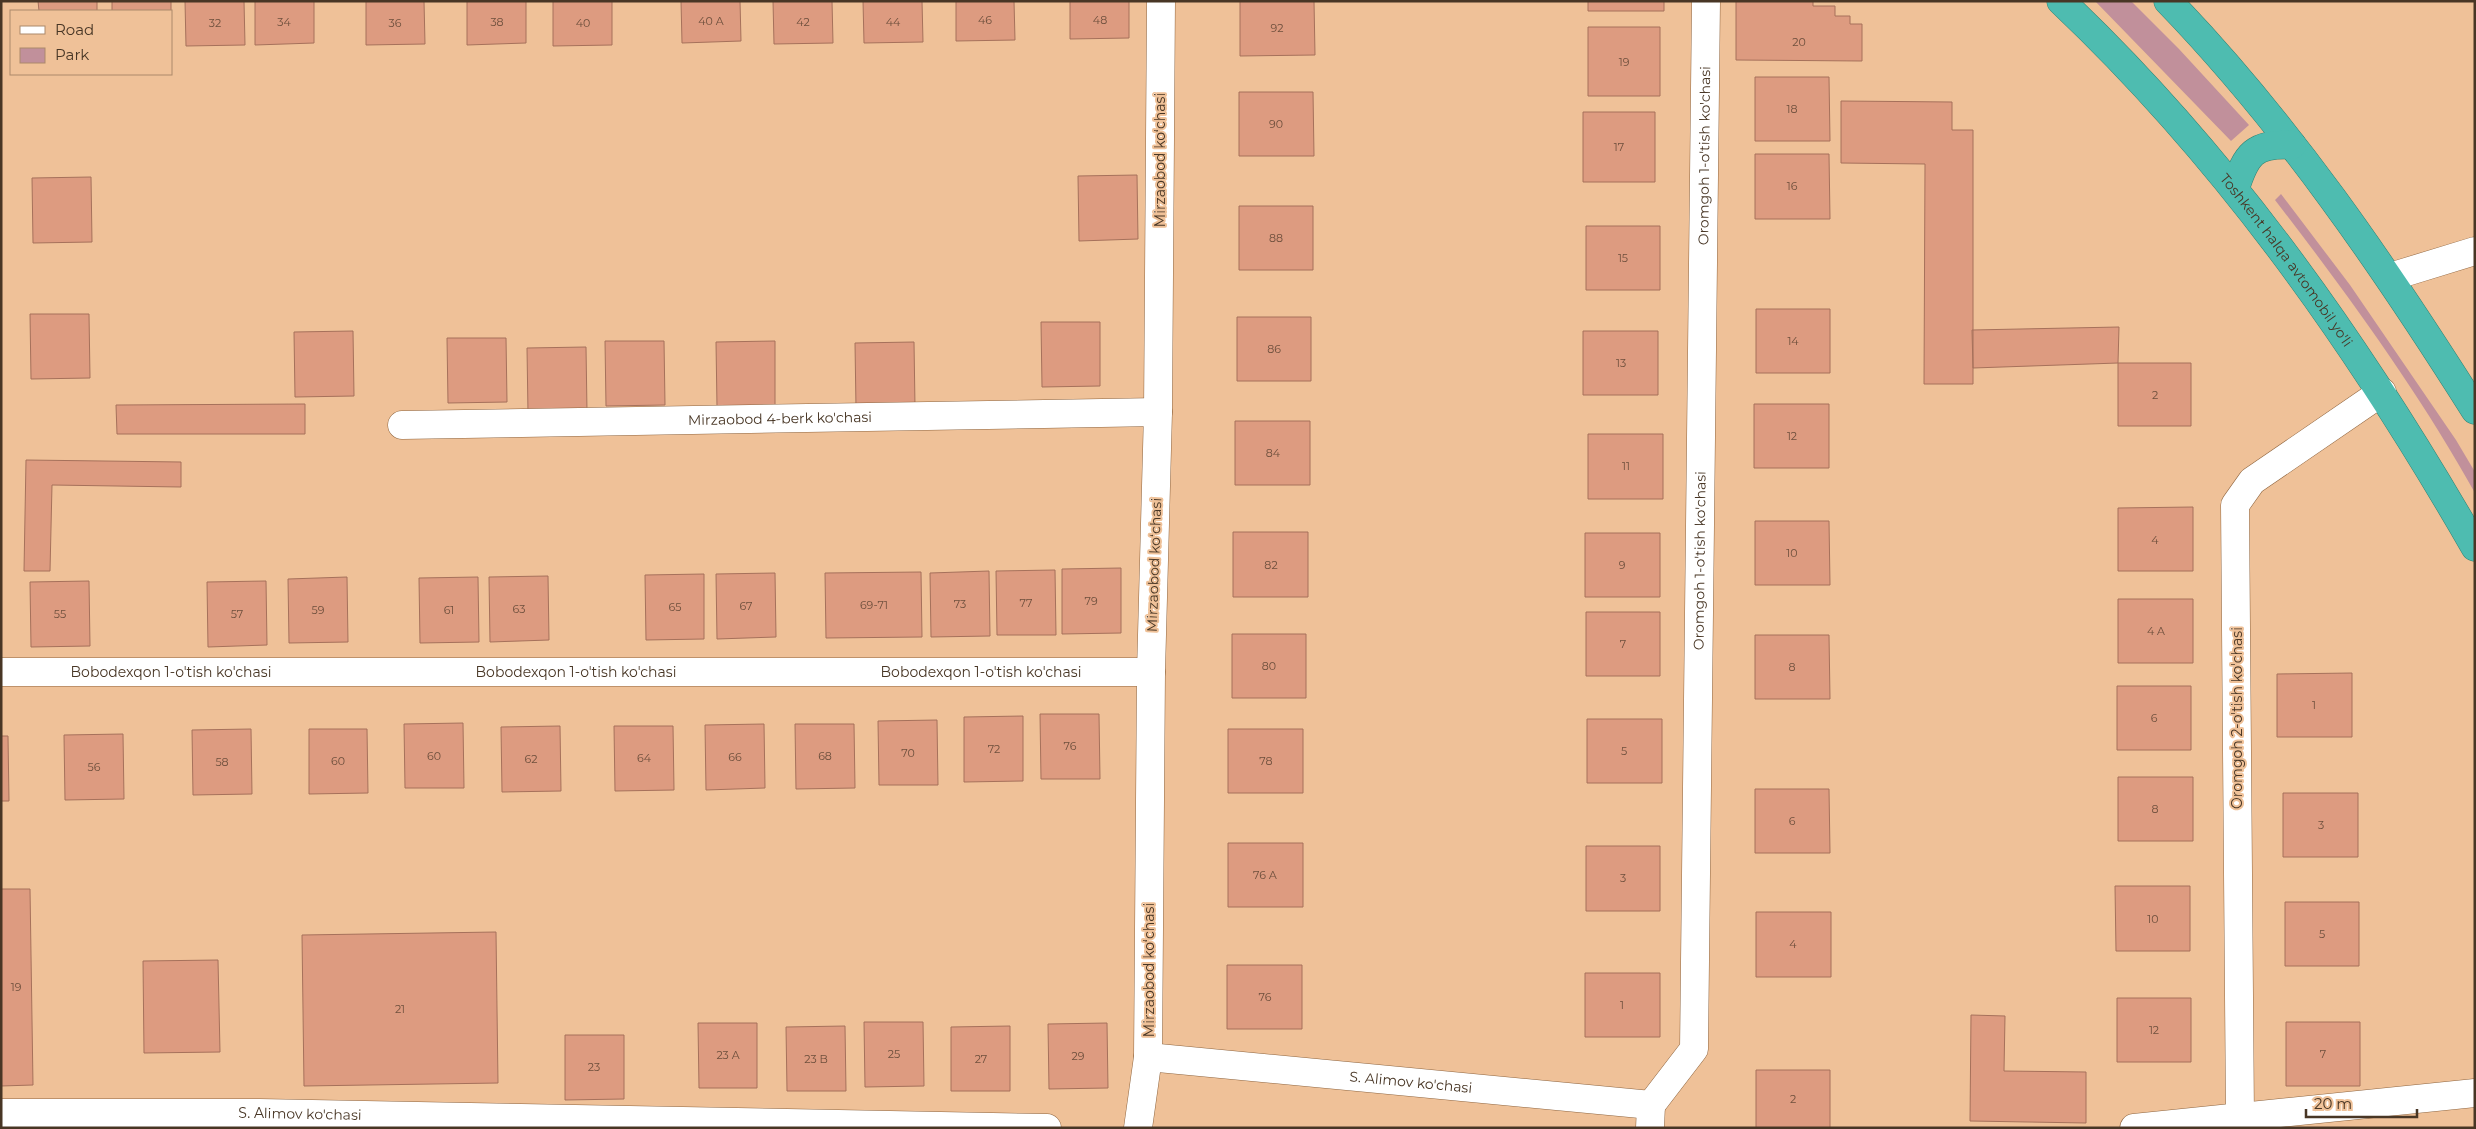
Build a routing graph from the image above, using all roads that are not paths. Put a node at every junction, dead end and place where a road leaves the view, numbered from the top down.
1 (1161, 1) edge
2 (1706, 1) edge
3 (2061, 1) edge
4 (2168, 1) edge
5 (2292, 145) junction
6 (2236, 189) junction
7 (2475, 252) edge
8 (2390, 277) junction
9 (2382, 392) junction
10 (2475, 410) edge
11 (1158, 412) junction
12 (402, 424) dead end
13 (2475, 547) edge
14 (1, 672) edge
15 (1151, 672) junction
16 (1148, 1057) junction
17 (2475, 1093) edge
18 (1, 1113) edge
19 (1650, 1116) edge
20 (2240, 1118) junction
21 (1047, 1128) edge
22 (1138, 1128) edge
23 (2134, 1128) edge

1 - 11 street, Mirzaobod koʻchasi
2 - 19 street, Oromgoh 1-o'tish ko'chasi
3 - 6 highway, Toshkent halqa avtomobil yo'li
4 - 5 highway
5 - 6 highway
5 - 8 highway
6 - 9 highway, Toshkent halqa avtomobil yo'li
7 - 8 street
8 - 10 highway
9 - 13 highway, Toshkent halqa avtomobil yo'li
9 - 20 street, Oromgoh 2-o'tish ko'chasi
11 - 12 street, Mirzaobod 4-berk ko'chasi
11 - 15 street, Mirzaobod koʻchasi
14 - 15 street, Bobodexqon 1-o'tish ko'chasi
15 - 16 street, Mirzaobod koʻchasi
16 - 19 street, S. Alimov ko'chasi
16 - 22 street, Mirzaobod koʻchasi
17 - 20 street
18 - 21 street, S. Alimov ko'chasi
20 - 23 street

